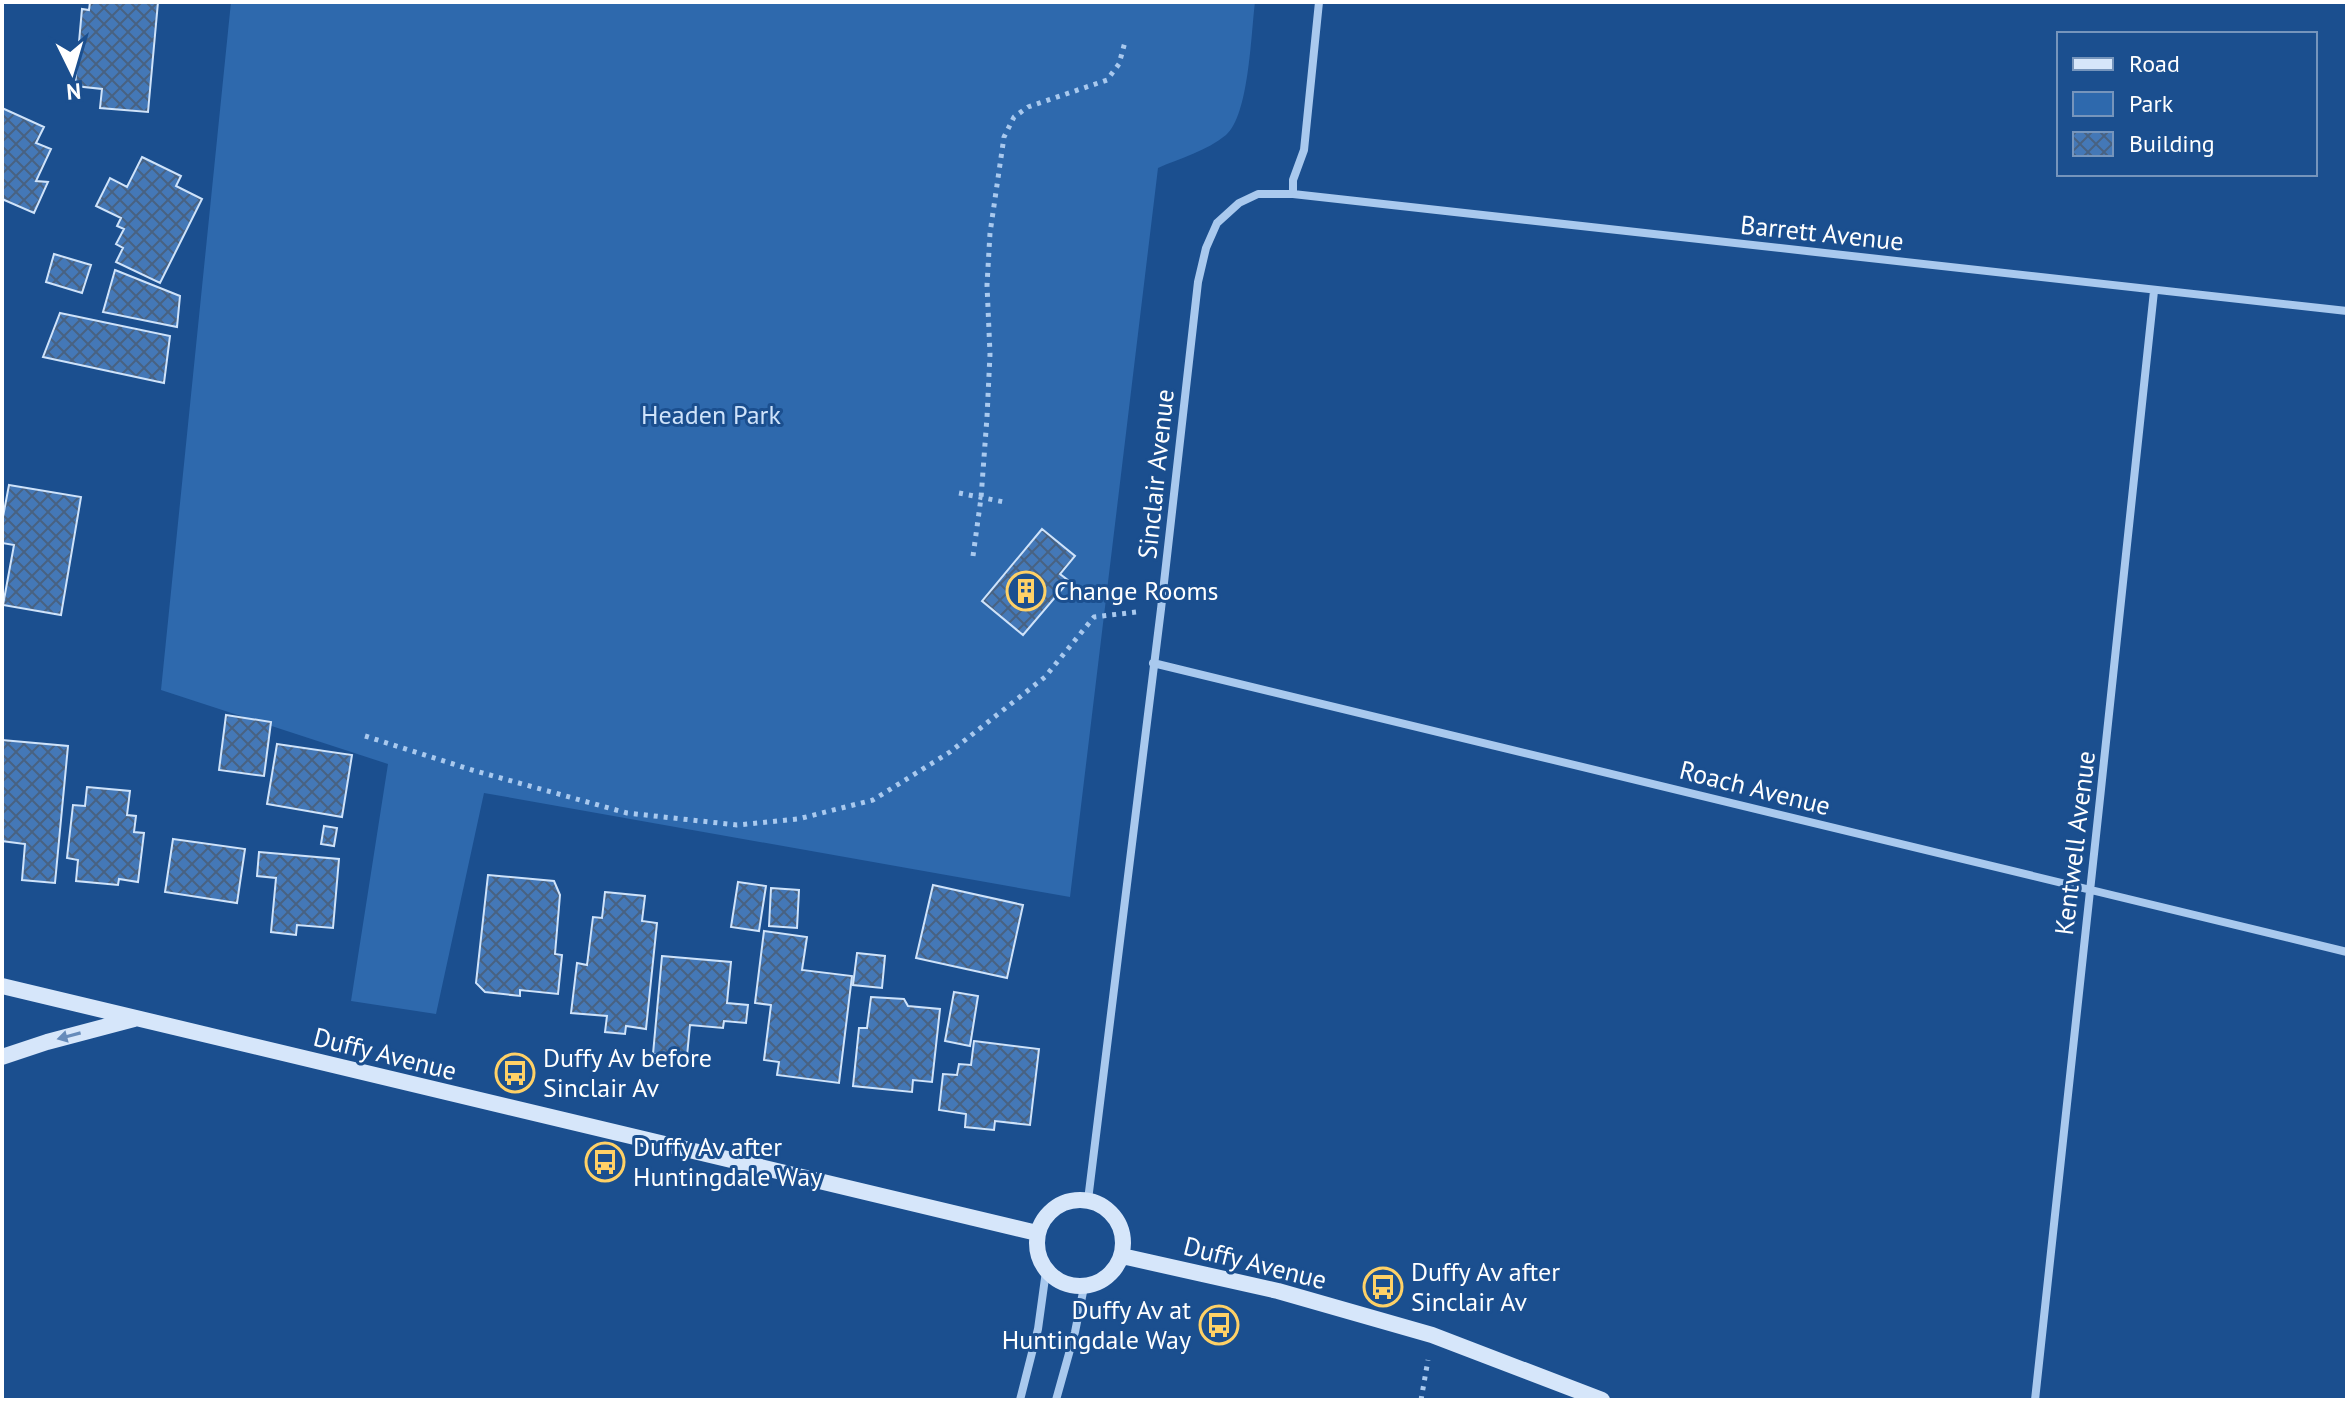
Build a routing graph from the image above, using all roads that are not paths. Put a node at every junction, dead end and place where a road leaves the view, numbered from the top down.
1 (1319, 2) edge
2 (1293, 194) junction
3 (2154, 291) junction
4 (2347, 311) edge
5 (1153, 663) junction
6 (2089, 889) junction
7 (2347, 952) edge
8 (2, 986) edge
9 (136, 1018) junction
10 (2, 1057) edge
11 (1088, 1200) junction
12 (1037, 1233) junction
13 (1122, 1256) junction
14 (1046, 1271) junction
15 (1084, 1287) junction
16 (1020, 1400) edge
17 (1056, 1400) edge
18 (1602, 1400) edge
19 (2035, 1400) edge

1 - 2 street
2 - 3 street, Barrett Avenue
2 - 5 street, Sinclair Avenue
3 - 4 street, Barrett Avenue
3 - 6 street, Kentwell Avenue
5 - 6 street, Roach Avenue
5 - 11 street, Sinclair Avenue
6 - 7 street, Roach Avenue
6 - 19 street, Kentwell Avenue
8 - 9 main road, Duffy Avenue
9 -> 10 main road
9 - 12 main road, Duffy Avenue
11 - 12 main road
11 - 13 main road
12 - 14 main road
13 - 15 main road
13 - 18 main road, Duffy Avenue
14 - 15 main road
14 - 16 street
15 - 17 street

